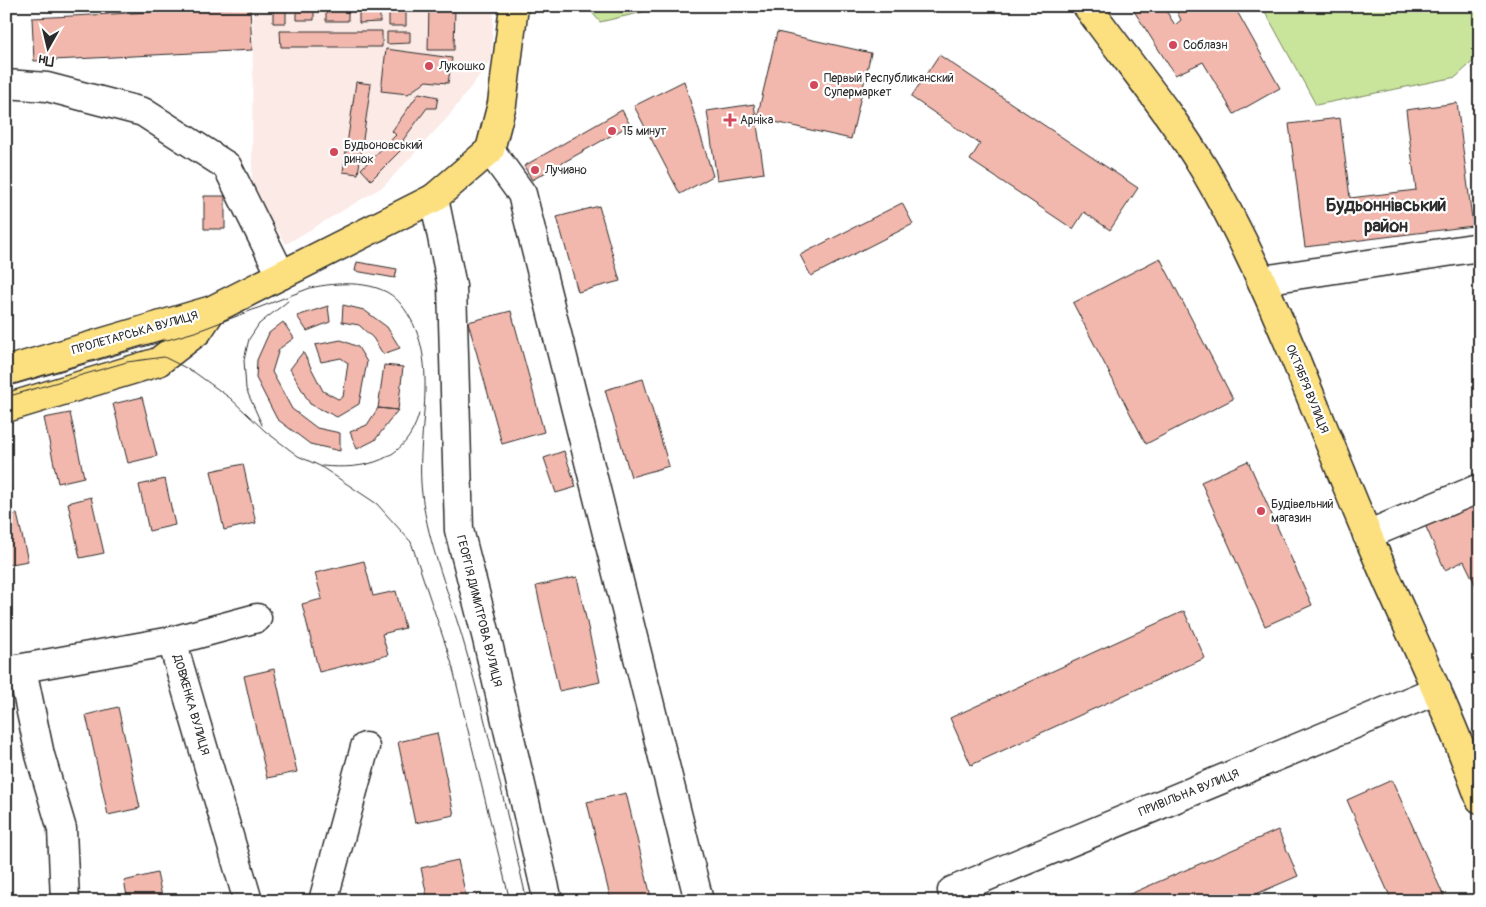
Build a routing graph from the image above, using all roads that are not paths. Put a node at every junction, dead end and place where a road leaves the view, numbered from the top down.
1 (514, 6) edge
2 (1087, 6) edge
3 (6, 84) edge
4 (490, 150) junction
5 (434, 198) junction
6 (1480, 246) edge
7 (281, 275) junction
8 (1263, 280) junction
9 (212, 310) junction
10 (6, 371) edge
11 (6, 408) edge
12 (1480, 488) edge
13 (1368, 535) junction
14 (257, 618) dead end
15 (172, 641) junction
16 (14, 670) edge
17 (1436, 690) junction
18 (365, 746) dead end
19 (1480, 799) edge
20 (65, 901) edge
21 (248, 901) edge
22 (323, 901) edge
23 (548, 901) edge
24 (699, 901) edge
25 (956, 901) edge

1 - 4 main road
2 - 8 main road, ОКТЯБРЯ ВУЛИЦЯ
3 - 7 street
4 - 5 main road
4 - 24 street
5 - 7 main road
5 - 23 street, ГЕОРГІЯ ДИМИТРОВА ВУЛИЦЯ
6 - 8 street
7 - 9 main road
8 - 13 main road, ОКТЯБРЯ ВУЛИЦЯ
9 - 10 main road, ПРОЛЕТАРСЬКА ВУЛИЦЯ
9 - 11 main road, ПРОЛЕТАРСЬКА ВУЛИЦЯ
12 - 13 street
13 - 17 main road, ОКТЯБРЯ ВУЛИЦЯ
14 - 15 street
15 - 16 street, ДОВЖЕНКА ВУЛИЦЯ
15 - 21 street, ДОВЖЕНКА ВУЛИЦЯ
16 - 20 street
17 - 19 main road, ОКТЯБРЯ ВУЛИЦЯ
17 - 25 street, ПРИВІЛЬНА ВУЛИЦЯ
18 - 22 street

